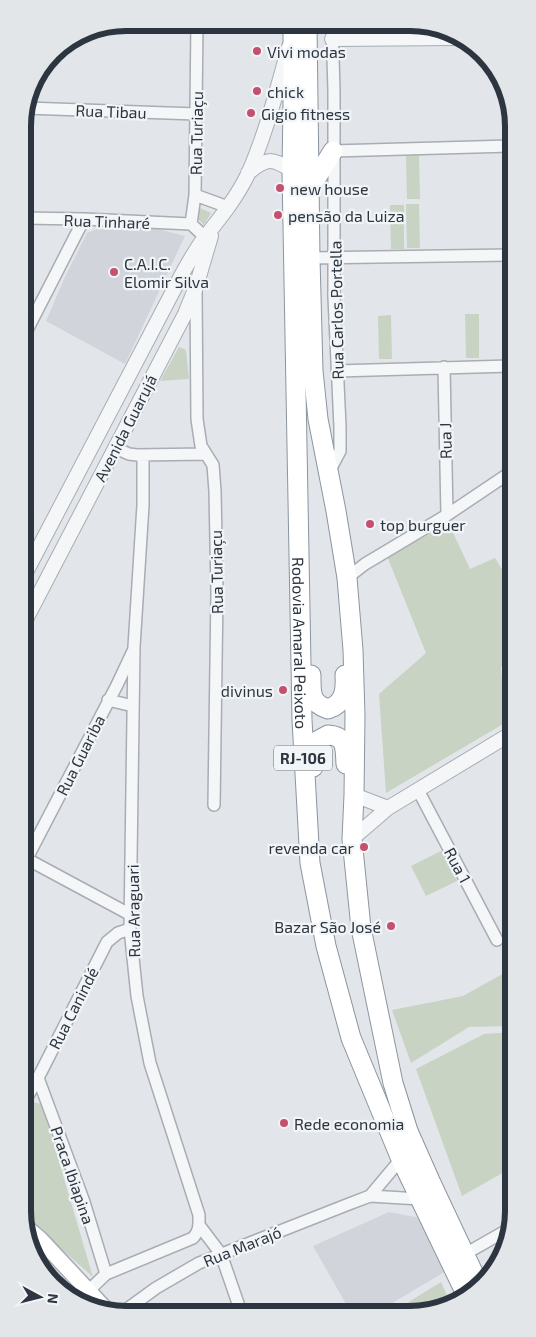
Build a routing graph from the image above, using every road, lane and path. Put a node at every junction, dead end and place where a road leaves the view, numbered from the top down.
1 (197, 31) edge
2 (296, 31) edge
3 (298, 31) edge
4 (298, 31) edge
5 (332, 31) edge
6 (445, 38) edge
7 (332, 39) junction
8 (33, 108) edge
9 (196, 114) junction
10 (505, 146) edge
11 (333, 151) junction
12 (292, 171) junction
13 (248, 174) junction
14 (310, 188) junction
15 (195, 194) junction
16 (228, 207) junction
17 (31, 218) edge
18 (84, 219) junction
19 (192, 224) junction
20 (209, 233) junction
21 (505, 255) edge
22 (310, 258) junction
23 (334, 258) junction
24 (196, 287) junction
25 (157, 319) junction
26 (31, 322) edge
27 (177, 329) junction
28 (196, 342) junction
29 (505, 366) edge
30 (444, 367) junction
31 (337, 371) junction
32 (115, 448) junction
33 (324, 450) junction
34 (206, 454) junction
35 (143, 455) junction
36 (84, 461) junction
37 (103, 471) junction
38 (328, 473) junction
39 (505, 476) edge
40 (447, 515) junction
41 (299, 525) junction
42 (31, 546) edge
43 (38, 550) junction
44 (31, 563) edge
45 (347, 578) junction
46 (31, 610) edge
47 (134, 647) junction
48 (108, 700) junction
49 (133, 706) junction
50 (505, 742) edge
51 (418, 790) junction
52 (354, 795) junction
53 (214, 806) dead end
54 (388, 808) junction
55 (352, 839) junction
56 (31, 850) edge
57 (31, 863) edge
58 (359, 914) junction
59 (131, 915) junction
60 (130, 928) junction
61 (498, 940) dead end
62 (331, 964) junction
63 (38, 1078) junction
64 (31, 1090) edge
65 (401, 1159) junction
66 (370, 1196) junction
67 (420, 1199) junction
68 (199, 1225) junction
69 (502, 1233) edge
70 (34, 1234) edge
71 (221, 1254) junction
72 (465, 1254) junction
73 (106, 1274) junction
74 (476, 1279) edge
75 (464, 1289) edge
76 (84, 1294) edge
77 (131, 1306) edge
78 (239, 1306) edge

1 - 9 street, Rua Turiaçu
2 - 13 street, Avenida Guarujá
3 - 12 highway, Rodovia Amaral Peixoto / RJ-106
4 - 14 highway, RJ-106
5 - 7 street, Rua Carlos Portella
6 - 7 street
7 - 11 street, Rua Carlos Portella
8 - 9 street, Rua Tibau
9 - 15 street, Rua Turiaçu
10 - 11 street
11 - 14 highway
11 - 23 street, Rua Carlos Portella
12 - 13 street, Avenida Guarujá
12 - 41 highway, Rodovia Amaral Peixoto / RJ-106
13 - 16 street, Avenida Guarujá
14 - 22 highway, RJ-106
15 - 16 street
15 - 19 street, Rua Turiaçu
16 - 20 street, Avenida Guarujá
17 - 18 street, Rua Tinharé
18 - 19 street, Rua Tinharé
18 - 26 street
19 - 20 street
20 - 24 street, Avenida Guarujá
20 - 25 street, Avenida Guarujá
21 - 23 street
22 - 23 street
22 - 33 highway, RJ-106
23 - 31 street, Rua Carlos Portella
24 - 27 street, Avenida Guarujá
24 - 28 street, Rua Turiaçu
25 - 27 street
25 - 36 street, Avenida Guarujá
27 - 28 street
27 - 32 street, Avenida Guarujá
28 - 34 street, Rua Turiaçu
29 - 30 street
30 - 31 street
30 - 40 street, Rua J
31 - 38 street, Rua Carlos Portella
32 - 35 street
32 - 37 street, Avenida Guarujá
33 - 38 highway, RJ-106
33 - 41 highway
34 - 35 street
34 - 53 street, Rua Turiaçu
35 - 47 street, Rua Araguari
36 - 37 street
36 - 43 street, Avenida Guarujá
37 - 46 street, Avenida Guarujá
38 - 45 highway, RJ-106
39 - 40 street
40 - 45 street
41 - 62 highway, Rodovia Amaral Peixoto / RJ-106
42 - 43 street
43 - 44 street, Avenida Guarujá
45 - 52 highway, RJ-106
47 - 48 street, Rua Guariba
47 - 49 street, Rua Araguari
48 - 49 street
48 - 56 street, Rua Guariba
49 - 59 street, Rua Araguari
50 - 51 street
51 - 54 street
51 - 61 street, Rua 1
52 - 54 street
52 - 55 highway, RJ-106
54 - 55 street
55 - 58 highway, RJ-106
57 - 59 street
58 - 62 highway
58 - 72 highway, RJ-106
59 - 60 street, Rua Araguari
60 - 63 street, Rua Canindé
60 - 68 street, Rua Araguari
62 - 65 highway, Rodovia Amaral Peixoto / RJ-106
63 - 64 street, Rua Canindé
63 - 73 street, Praca Ibiapina
65 - 66 street, Rua Marajó
65 - 67 highway, Rodovia Amaral Peixoto / RJ-106
66 - 67 street, Rua Marajó
66 - 71 street, Rua Marajó
67 - 75 highway, Rodovia Amaral Peixoto / RJ-106
68 - 71 street
68 - 73 street
69 - 72 street
70 - 76 main road
71 - 77 street, Rua Marajó
71 - 78 street
72 - 74 highway, RJ-106
73 - 76 street

